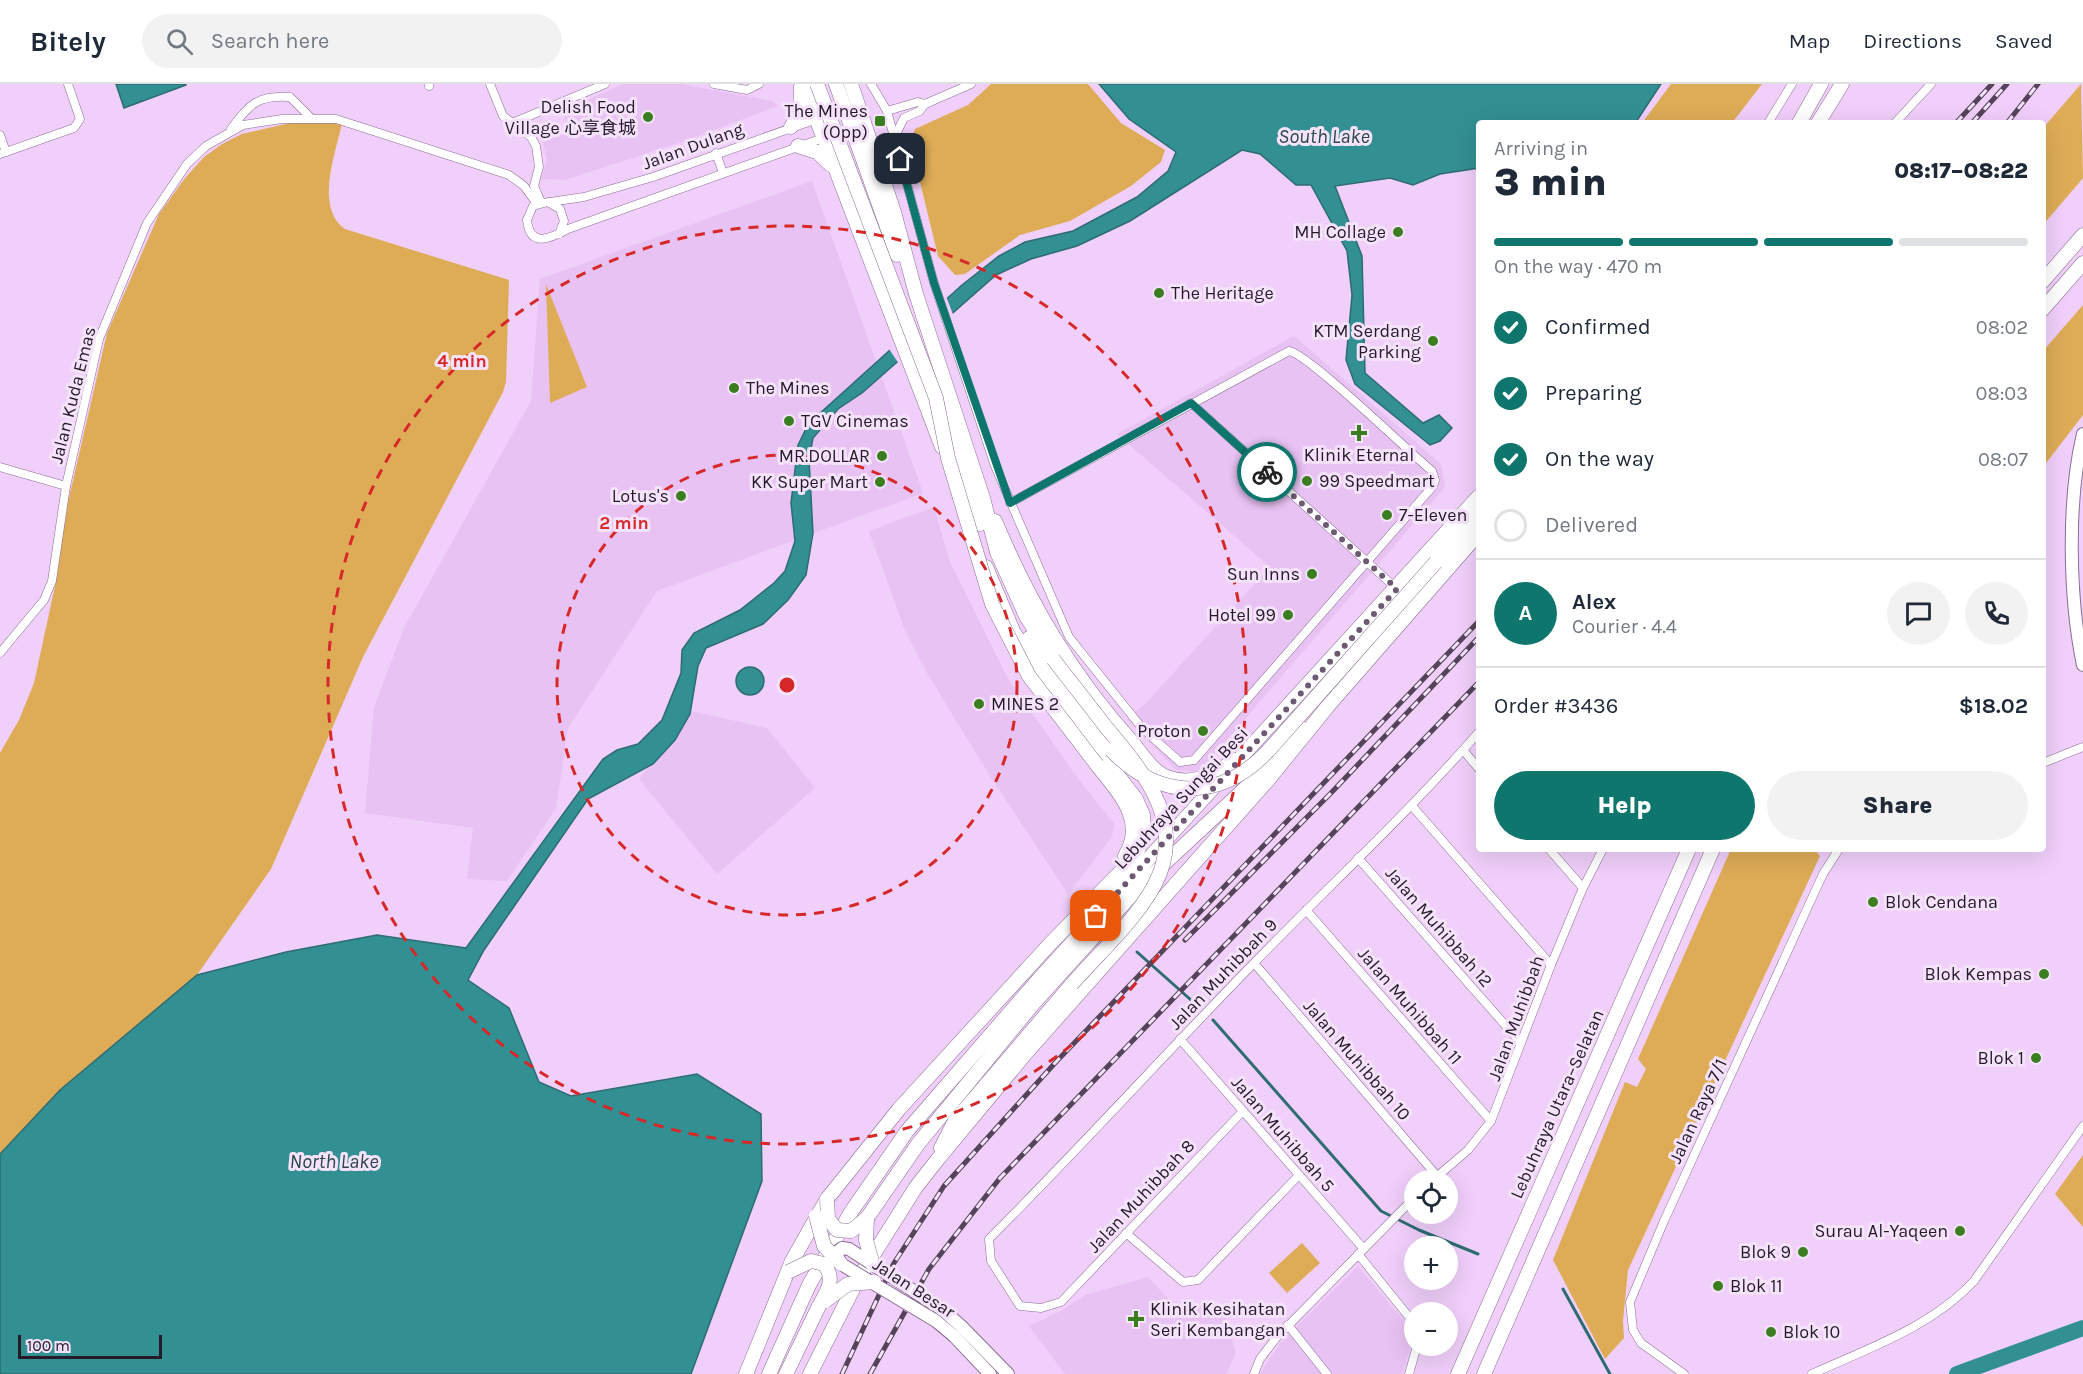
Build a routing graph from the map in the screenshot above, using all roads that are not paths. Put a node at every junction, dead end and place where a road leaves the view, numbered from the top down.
1 (68, 84) edge
2 (490, 84) edge
3 (605, 84) edge
4 (714, 84) edge
5 (759, 84) edge
6 (835, 84) edge
7 (850, 84) edge
8 (871, 84) edge
9 (971, 84) edge
10 (1792, 84) edge
11 (1821, 84) edge
12 (1842, 84) edge
13 (1931, 84) edge
14 (806, 85) edge
15 (925, 104) junction
16 (845, 109) junction
17 (887, 111) junction
18 (311, 118) junction
19 (816, 119) junction
20 (1770, 120) edge
21 (1801, 120) edge
22 (1820, 120) edge
23 (1898, 120) edge
24 (510, 124) junction
25 (791, 127) junction
26 (851, 128) junction
27 (230, 131) junction
28 (0, 135) edge
29 (823, 138) junction
30 (894, 138) junction
31 (798, 146) junction
32 (3, 153) edge
33 (717, 153) junction
34 (866, 170) junction
35 (723, 173) junction
36 (839, 180) junction
37 (542, 203) junction
38 (559, 234) junction
39 (2083, 236) edge
40 (2083, 263) edge
41 (2046, 278) edge
42 (916, 294) junction
43 (2046, 306) edge
44 (936, 398) junction
45 (1191, 403) junction
46 (2083, 434) edge
47 (0, 467) edge
48 (66, 486) junction
49 (983, 498) junction
50 (1476, 499) edge
51 (1010, 503) junction
52 (1476, 518) edge
53 (1476, 536) edge
54 (1367, 562) junction
55 (1397, 589) junction
56 (0, 653) edge
57 (2083, 665) edge
58 (1328, 706) junction
59 (1476, 735) edge
60 (1253, 746) junction
61 (2083, 747) edge
62 (1463, 750) junction
63 (2046, 762) edge
64 (1476, 765) edge
65 (1412, 806) junction
66 (1552, 852) edge
67 (1602, 852) edge
68 (1688, 852) edge
69 (1712, 852) edge
70 (1837, 852) edge
71 (1358, 858) junction
72 (1104, 887) junction
73 (1583, 888) junction
74 (1306, 910) junction
75 (1254, 963) junction
76 (1551, 964) junction
77 (1040, 979) junction
78 (1072, 984) junction
79 (980, 1022) junction
80 (1180, 1039) junction
81 (1521, 1043) junction
82 (978, 1071) junction
83 (1243, 1111) junction
84 (1491, 1121) junction
85 (2083, 1126) edge
86 (938, 1159) junction
87 (1428, 1170) edge
88 (1444, 1170) edge
89 (1299, 1175) junction
90 (827, 1199) junction
91 (1404, 1209) edge
92 (816, 1216) junction
93 (867, 1218) junction
94 (1126, 1233) junction
95 (1361, 1251) junction
96 (841, 1264) junction
97 (873, 1264) junction
98 (788, 1272) junction
99 (874, 1282) junction
100 (1061, 1302) joint
101 (819, 1306) junction
102 (1404, 1309) edge
103 (1288, 1325) junction
104 (958, 1332) junction
105 (1414, 1356) edge
106 (746, 1374) edge
107 (769, 1374) edge
108 (786, 1374) edge
109 (810, 1374) edge
110 (990, 1374) edge
111 (1008, 1374) edge
112 (1254, 1374) edge
113 (1327, 1374) edge
114 (1409, 1374) edge
115 (1458, 1374) edge
116 (1484, 1374) edge
117 (1684, 1374) edge
118 (1812, 1374) edge

1 - 32 street
2 - 24 street
3 - 24 street
4 - 5 street
6 - 14 highway
6 - 16 highway
7 - 42 highway
8 - 17 street
9 - 15 street
10 - 20 street
11 - 21 highway
12 - 22 highway
13 - 23 street
14 - 19 highway
14 - 25 highway
14 - 44 highway, bridge
15 - 17 street
15 - 30 street
16 - 19 street, Jalan Dulang
16 - 26 highway
17 - 30 street
18 - 27 street, Jalan Kuda Emas
18 - 27 street, Jalan Kuda Emas
18 - 37 street, Jalan Kuda Emas
19 - 25 street, Jalan Dulang
19 - 29 highway
24 - 37 street
25 - 33 street, Jalan Dulang
26 - 29 street, Jalan Dulang
26 - 34 highway
27 - 48 street, Jalan Kuda Emas
28 - 32 street
29 - 31 street, Jalan Dulang
29 - 36 highway
30 - 51 street
31 - 35 street, Jalan Dulang
31 - 36 highway
33 - 35 street
33 - 37 street, Jalan Dulang
34 - 36 highway
34 - 42 highway
35 - 38 street, Jalan Dulang
36 - 72 highway
37 - 38 street
37 - 38 street
39 - 41 highway
40 - 43 highway
42 - 49 highway
44 - 52 highway, bridge
44 - 72 highway, bridge
45 - 51 street
45 - 54 street
45 - 54 street
46 - 57 main road
47 - 48 street
48 - 56 street, Jalan Kuda Emas
49 - 60 highway
49 - 78 highway, bridge
50 - 55 highway, Lebuhraya Sungai Besi
51 - 54 street
53 - 58 highway
54 - 55 street
55 - 60 highway, Lebuhraya Sungai Besi
58 - 82 highway
58 - 86 highway
59 - 62 street, Jalan Muhibbah 9
60 - 77 highway, Lebuhraya Sungai Besi
61 - 63 street
62 - 64 street
62 - 65 street, Jalan Muhibbah 9
65 - 71 street, Jalan Muhibbah 9
65 - 76 street
66 - 73 street
67 - 73 street, Jalan Muhibbah
68 - 115 highway, Lebuhraya Utara–Selatan
69 - 116 highway
70 - 117 street, Jalan Raya 7/1
71 - 74 street, Jalan Muhibbah 9
71 - 81 street, Jalan Muhibbah 12
72 - 79 highway
73 - 76 street, Jalan Muhibbah
74 - 75 street, Jalan Muhibbah 9
74 - 84 street, Jalan Muhibbah 11
75 - 80 street, Jalan Muhibbah 9
75 - 87 street, Jalan Muhibbah 10
76 - 81 street, Jalan Muhibbah
77 - 79 highway
77 - 107 highway, Lebuhraya Sungai Besi
78 - 82 highway
78 - 86 highway
79 - 90 highway
80 - 83 street, Jalan Muhibbah 5
80 - 100 street, Jalan Muhibbah 9
81 - 84 street, Jalan Muhibbah
82 - 93 highway
83 - 89 street, Jalan Muhibbah 5
83 - 94 street, Jalan Muhibbah 8
84 - 88 street, Jalan Muhibbah
85 - 118 street
86 - 109 highway
89 - 94 street
89 - 95 street, Jalan Muhibbah 5
90 - 92 highway, bridge
90 - 93 highway, bridge
91 - 95 street
92 - 96 highway, bridge
92 - 98 highway
93 - 97 highway, bridge
94 - 100 street, Jalan Muhibbah 8
95 - 102 street, Jalan Muhibbah 5
95 - 103 street
96 - 97 main road, Jalan Besar, bridge
96 - 99 main road, Jalan Besar, bridge
97 - 104 main road, Jalan Besar, bridge
98 - 101 highway, bridge
98 - 106 highway
99 - 101 highway, bridge
99 - 104 main road, Jalan Besar, bridge
101 - 108 highway
103 - 112 street
103 - 113 street
104 - 110 main road, Jalan Besar
104 - 111 main road, Jalan Besar
105 - 114 street

